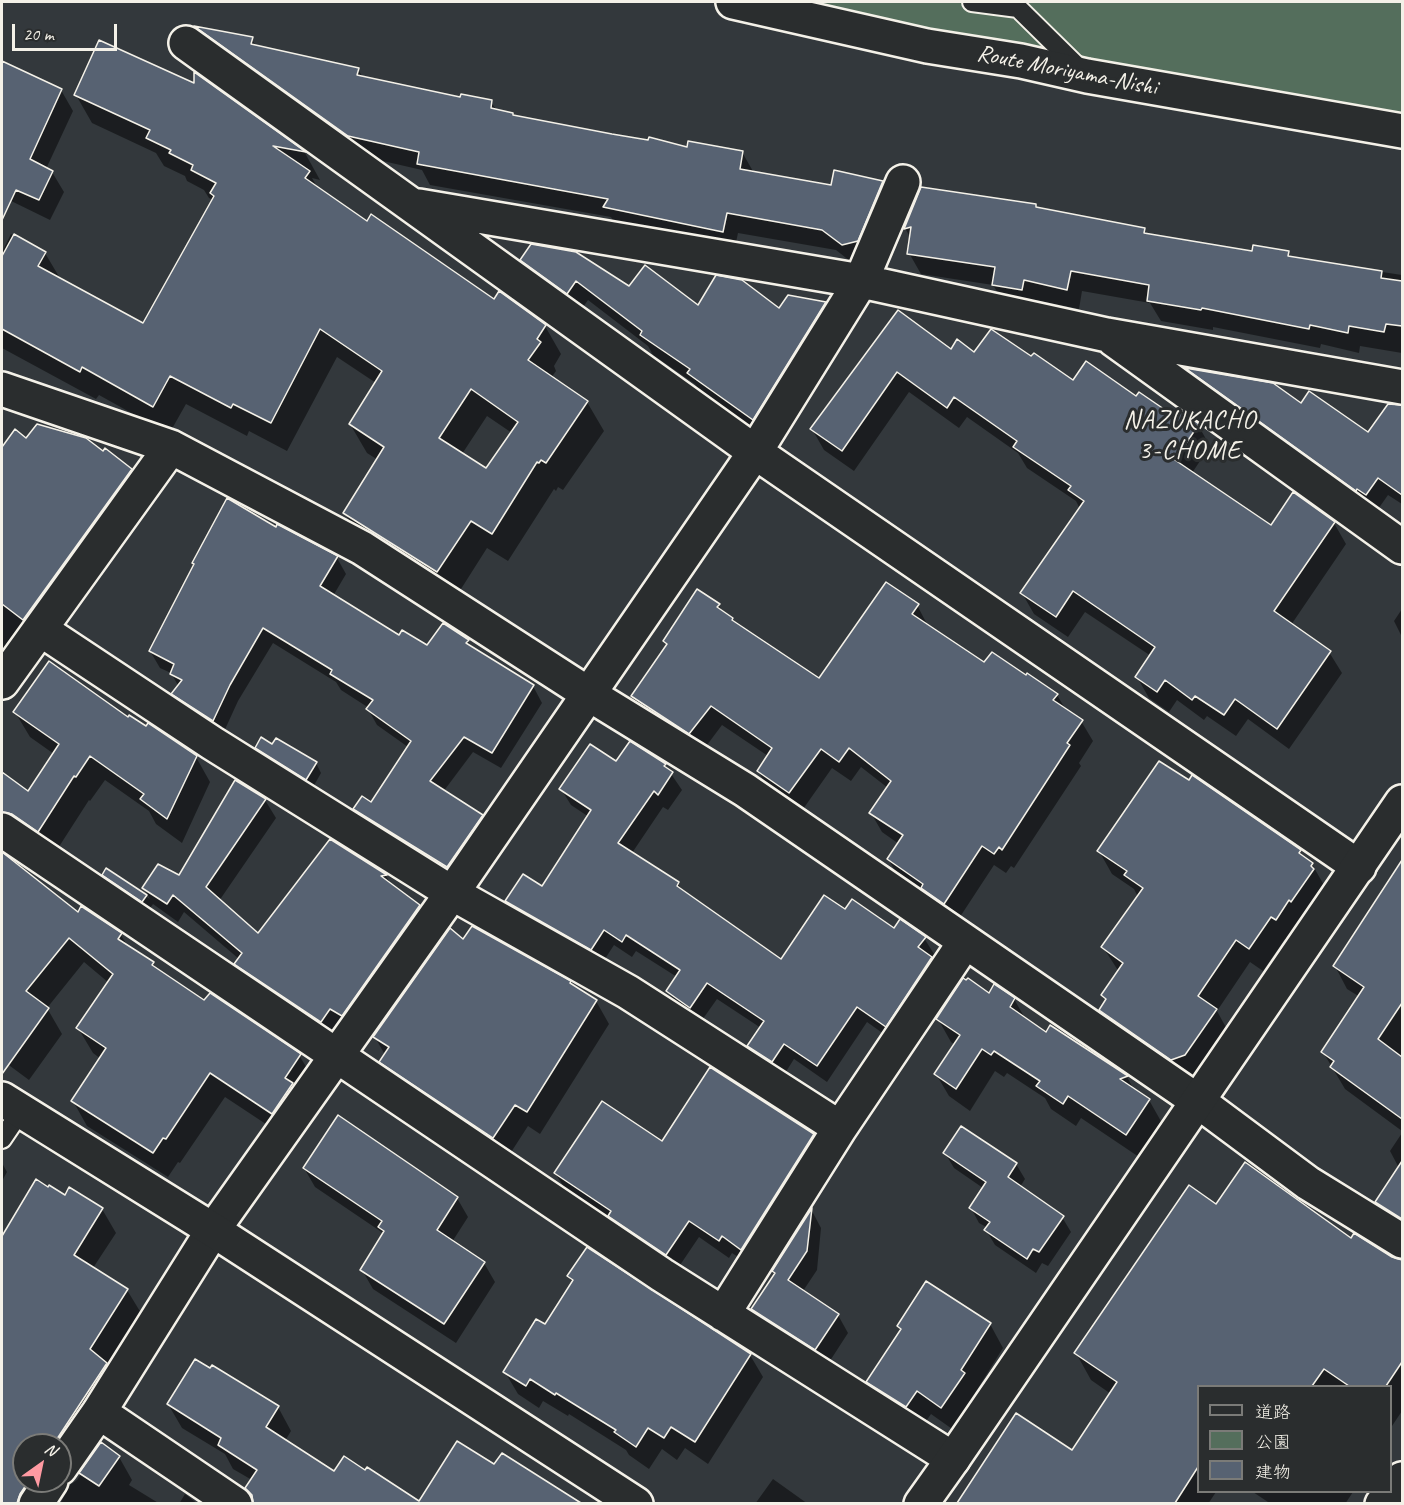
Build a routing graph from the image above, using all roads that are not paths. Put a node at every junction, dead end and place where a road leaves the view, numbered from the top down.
1 (733, 2) edge
2 (972, 2) edge
3 (186, 43) dead end
4 (1087, 76) junction
5 (1402, 131) edge
6 (903, 182) dead end
7 (411, 205) junction
8 (861, 281) junction
9 (1107, 335) junction
10 (1402, 387) edge
11 (2, 389) edge
12 (171, 447) junction
13 (754, 452) junction
14 (1402, 547) edge
15 (40, 629) junction
16 (2, 682) edge
17 (588, 693) junction
18 (1402, 802) edge
19 (2, 830) edge
20 (1359, 867) junction
21 (452, 893) junction
22 (965, 942) junction
23 (338, 1056) junction
24 (1199, 1102) junction
25 (11, 1105) edge
26 (840, 1128) junction
27 (2, 1139) edge
28 (213, 1230) junction
29 (1402, 1241) edge
30 (723, 1314) junction
31 (99, 1412) junction
32 (72, 1451) edge
33 (953, 1460) junction
34 (1402, 1479) edge
35 (1392, 1491) edge
36 (235, 1503) edge
37 (636, 1503) edge
38 (921, 1503) edge

1 - 4 street, Route Moriyama-Nishi
2 - 4 lane
3 - 7 street
4 - 5 street, Route Moriyama-Nishi
6 - 8 street
7 - 8 street
7 - 13 street
8 - 9 street
8 - 13 street
9 - 10 street
9 - 14 street
11 - 12 street
12 - 15 street
12 - 17 street
13 - 17 street
13 - 20 street
15 - 16 street
15 - 21 street
17 - 21 street
17 - 22 street
18 - 20 street
19 - 23 street
20 - 24 street
21 - 23 street
21 - 26 street
22 - 24 street
22 - 26 street
23 - 28 street
23 - 30 street
24 - 29 street
24 - 33 street
25 - 27 lane
25 - 28 street
26 - 30 street
28 - 31 street
28 - 37 street
30 - 33 street
31 - 32 street
31 - 36 street
33 - 38 street
34 - 35 street

